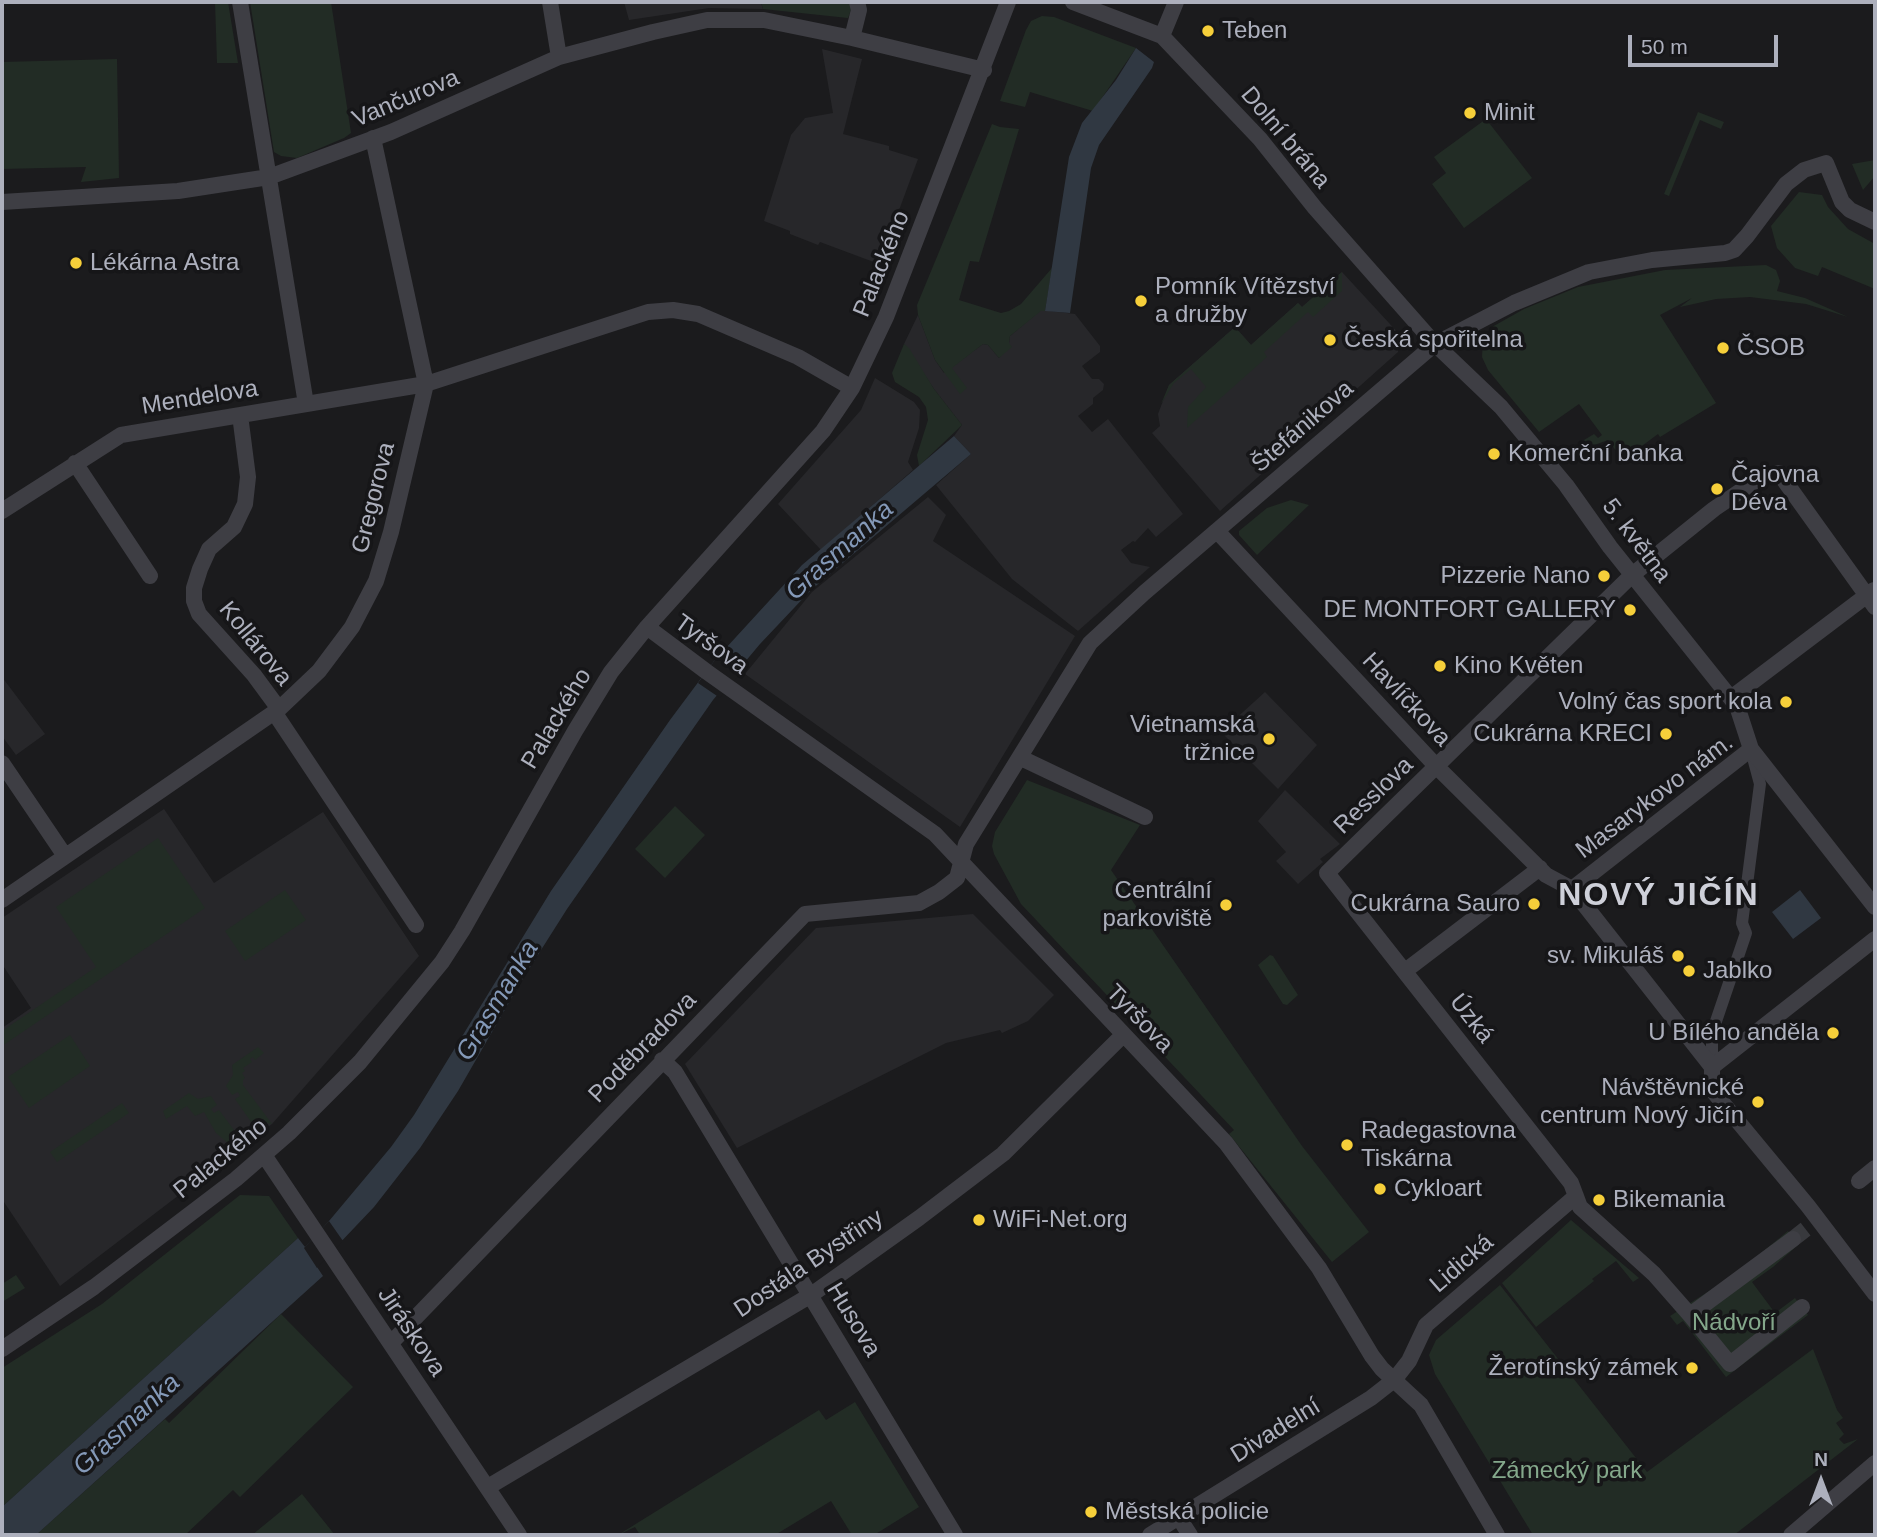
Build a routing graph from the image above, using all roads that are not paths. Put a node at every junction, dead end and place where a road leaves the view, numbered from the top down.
1 (240, 2) edge
2 (550, 2) edge
3 (858, 2) edge
4 (1009, 2) edge
5 (1073, 2) edge
6 (1176, 2) edge
7 (1162, 36) junction
8 (852, 38) junction
9 (559, 57) junction
10 (984, 69) junction
11 (373, 138) junction
12 (269, 177) junction
13 (2, 202) edge
14 (1875, 222) edge
15 (1435, 344) junction
16 (426, 384) junction
17 (852, 388) junction
18 (306, 404) junction
19 (240, 415) junction
20 (75, 463) junction
21 (2, 512) edge
22 (1217, 531) junction
23 (1632, 575) junction
24 (150, 576) dead end
25 (1872, 597) edge
26 (647, 626) junction
27 (1731, 698) junction
28 (276, 711) junction
29 (1751, 749) junction
30 (1021, 758) junction
31 (2, 763) edge
32 (1437, 767) junction
33 (1145, 817) dead end
34 (65, 856) junction
35 (961, 861) junction
36 (1540, 869) junction
37 (1327, 873) joint
38 (1572, 889) junction
39 (2, 900) edge
40 (1875, 907) edge
41 (416, 925) dead end
42 (1875, 939) edge
43 (1405, 971) junction
44 (1123, 1035) junction
45 (662, 1060) junction
46 (1712, 1067) junction
47 (264, 1155) junction
48 (1875, 1168) edge
49 (1859, 1181) dead end
50 (1576, 1196) junction
51 (1793, 1238) tunnel mouth
52 (1875, 1294) edge
53 (811, 1295) junction
54 (1802, 1307) dead end
55 (1690, 1315) junction
56 (391, 1343) junction
57 (2, 1349) edge
58 (1394, 1380) junction
59 (1875, 1463) edge
60 (488, 1487) junction
61 (1179, 1518) junction
62 (519, 1535) edge
63 (955, 1535) edge
64 (1150, 1535) edge
65 (1190, 1535) edge
66 (1497, 1535) edge
67 (1791, 1535) edge

1 - 12 street
2 - 9 street
3 - 8 street
4 - 10 street, Palackého
5 - 7 street, Dolní brána
6 - 7 street
7 - 15 street, Dolní brána
8 - 9 street, Vančurova
8 - 10 street, Vančurova
9 - 11 street, Vančurova
10 - 17 street, Palackého
11 - 12 street, Vančurova
11 - 16 street
12 - 13 street, Vančurova
12 - 18 street
14 - 15 street, Štefánikova
15 - 22 street, Štefánikova
15 - 23 street, 5. května
16 - 17 street
16 - 18 street, Mendelova
16 - 28 street, Gregorova
17 - 26 street, Palackého
18 - 19 street, Mendelova
19 - 20 street, Mendelova
19 - 28 street, Kollárova
20 - 21 street, Mendelova
20 - 24 street
22 - 30 street, Štefánikova
22 - 32 street, Havlíčkova
23 - 25 street, Resslova
23 - 27 street, 5. května
23 - 32 street, Resslova
25 - 27 street
26 - 35 street, Tyršova
26 - 47 street, Palackého
27 - 29 street, 5. května
28 - 34 street, Gregorova
28 - 41 street, Kollárova
29 - 38 street, Masarykovo nám.
29 - 40 street, Masarykovo nám.
29 - 46 street
30 - 33 street
30 - 35 street, Štefánikova
31 - 34 street
32 - 36 street, Havlíčkova
32 - 37 street, Resslova
34 - 39 street, Gregorova
35 - 44 street, Tyršova
35 - 45 street, Poděbradova
36 - 38 street, Havlíčkova
36 - 43 street
37 - 43 street, Úzká
38 - 46 street, Masarykovo nám.
42 - 46 street
43 - 50 street, Úzká
44 - 53 street, Dostála Bystřiny
44 - 58 street, Tyršova
45 - 53 street, Husova
45 - 56 street, Poděbradova
46 - 52 street
47 - 56 street, Jiráskova
47 - 57 street, Palackého
48 - 49 street
50 - 55 street, Úzká
50 - 58 street, Lidická
51 - 55 street
53 - 60 street, Dostála Bystřiny
53 - 63 street, Husova
54 - 55 street, Úzká
56 - 60 street, Jiráskova
58 - 61 street, Divadelní
58 - 66 street, Tyršova
59 - 67 street
60 - 62 street, Jiráskova
61 - 64 street, Divadelní
61 - 65 street

